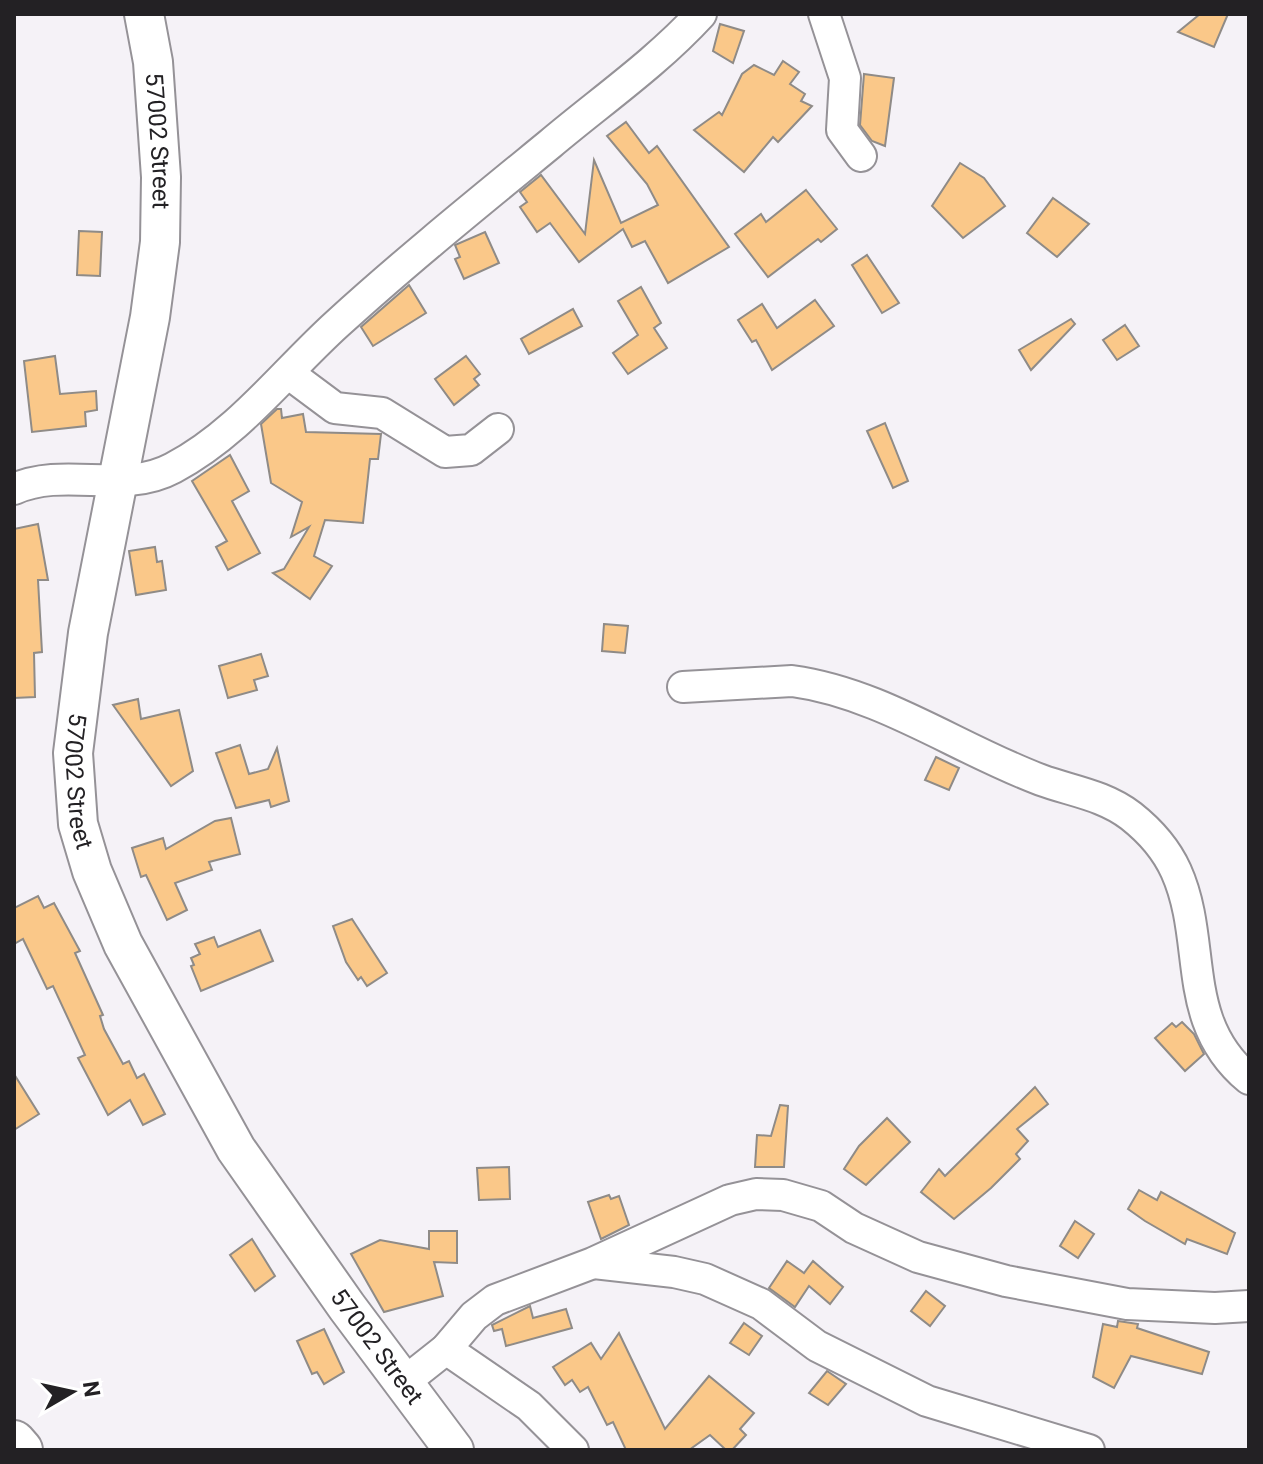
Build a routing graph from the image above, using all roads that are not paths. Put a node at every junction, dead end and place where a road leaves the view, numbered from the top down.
1 (144, 14) edge
2 (701, 14) edge
3 (824, 14) edge
4 (861, 156) dead end
5 (288, 373) junction
6 (498, 429) dead end
7 (116, 481) junction
8 (14, 489) edge
9 (683, 687) dead end
10 (1249, 1079) edge
11 (593, 1263) junction
12 (1249, 1306) edge
13 (446, 1349) junction
14 (403, 1383) junction
15 (14, 1442) edge
16 (21, 1450) edge
17 (454, 1450) edge
18 (573, 1450) edge
19 (1089, 1450) edge

1 - 7 street, 57002 Street
2 - 5 street
3 - 4 street
5 - 6 street
5 - 7 street
7 - 8 street
7 - 14 street, 57002 Street
9 - 10 street
11 - 12 street
11 - 13 street
11 - 19 street
13 - 14 street
13 - 18 street
14 - 17 street, 57002 Street
15 - 16 main road

